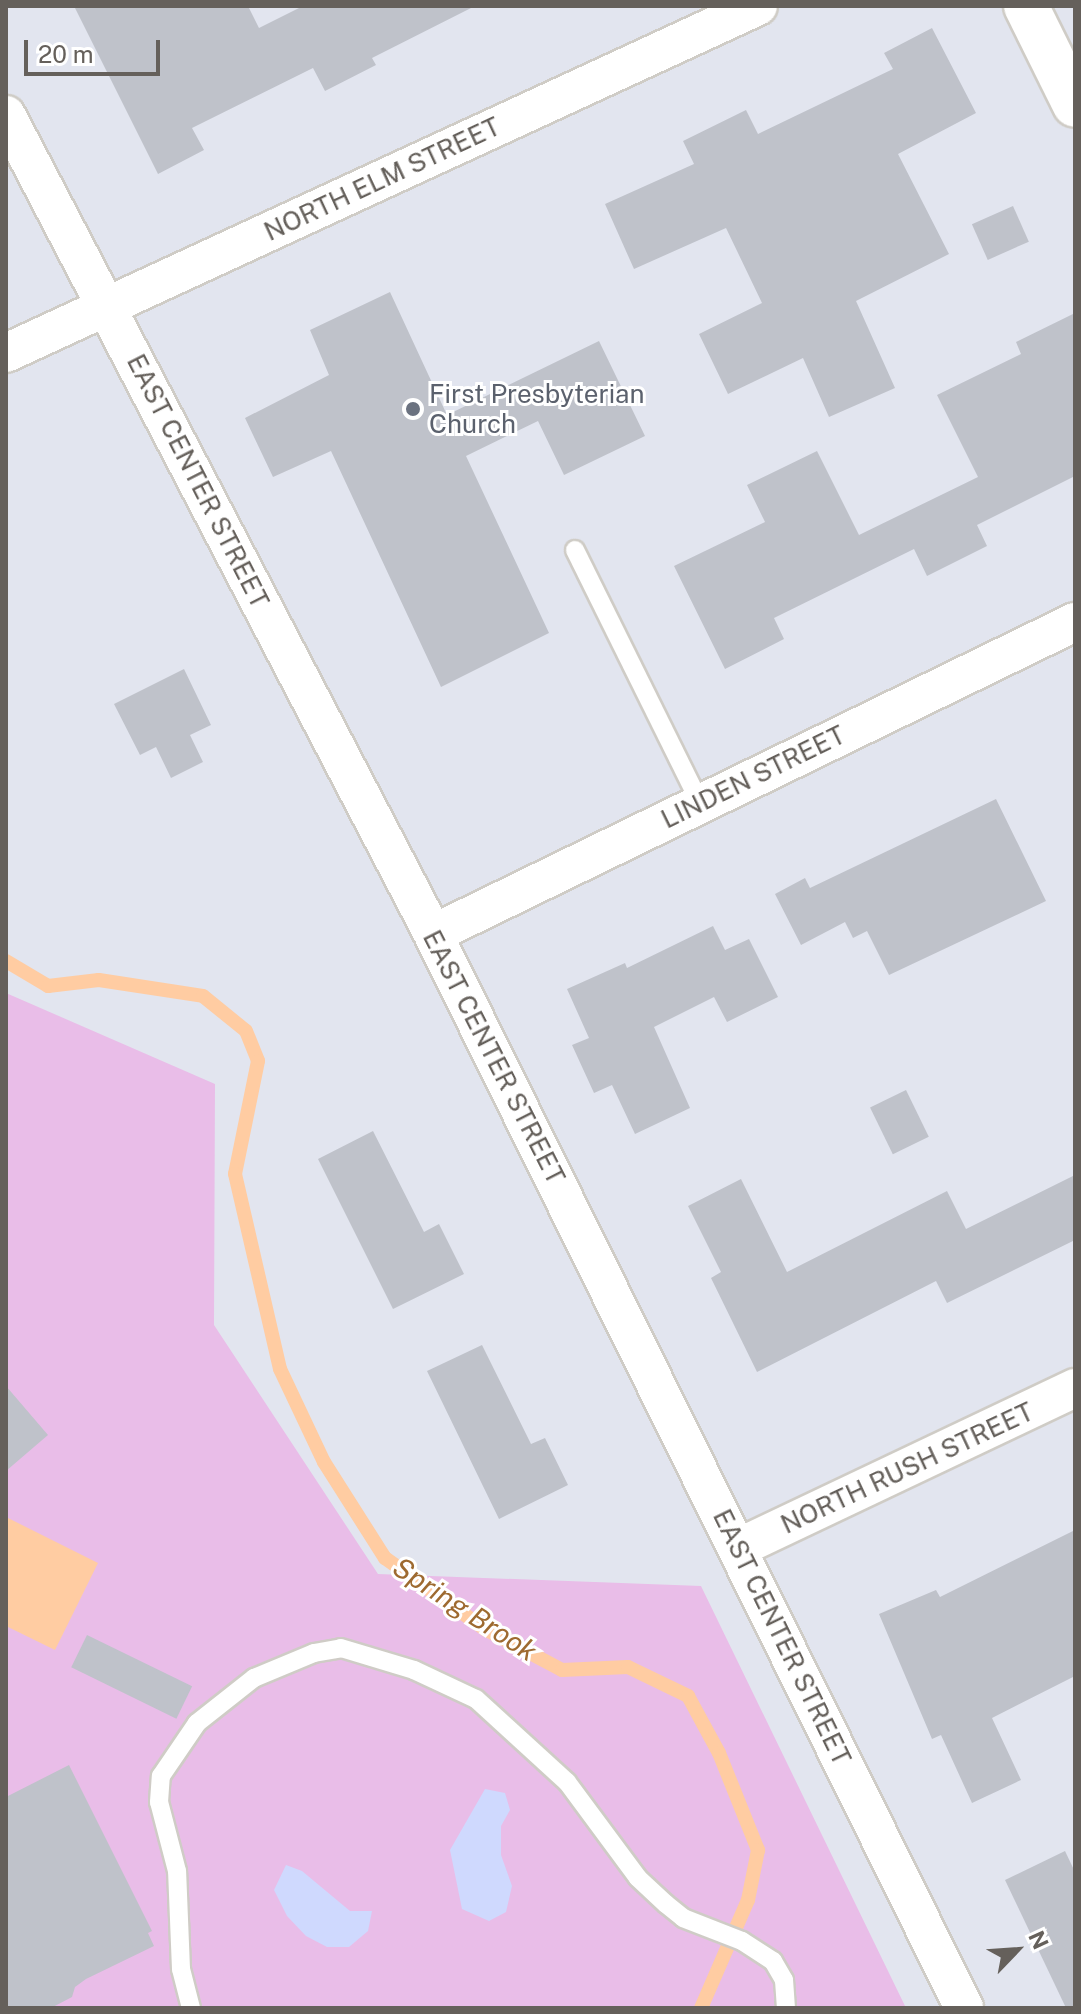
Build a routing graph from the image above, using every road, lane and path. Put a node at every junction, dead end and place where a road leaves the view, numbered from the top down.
1 (758, 6) edge
2 (1026, 6) edge
3 (1075, 105) edge
4 (6, 115) edge
5 (107, 306) junction
6 (6, 353) edge
7 (575, 550) dead end
8 (1075, 622) edge
9 (700, 803) junction
10 (433, 934) junction
11 (1075, 1388) edge
12 (738, 1548) junction
13 (788, 2004) edge
14 (191, 2008) edge
15 (964, 2008) edge

1 - 5 street, NORTH ELM STREET
2 - 3 street
4 - 5 street, EAST CENTER STREET
5 - 6 street, NORTH ELM STREET
5 - 10 street, EAST CENTER STREET
7 - 9 lane
8 - 9 street, LINDEN STREET
9 - 10 street, LINDEN STREET
10 - 12 street, EAST CENTER STREET
11 - 12 street, NORTH RUSH STREET
12 - 15 street, EAST CENTER STREET
13 - 14 lane

